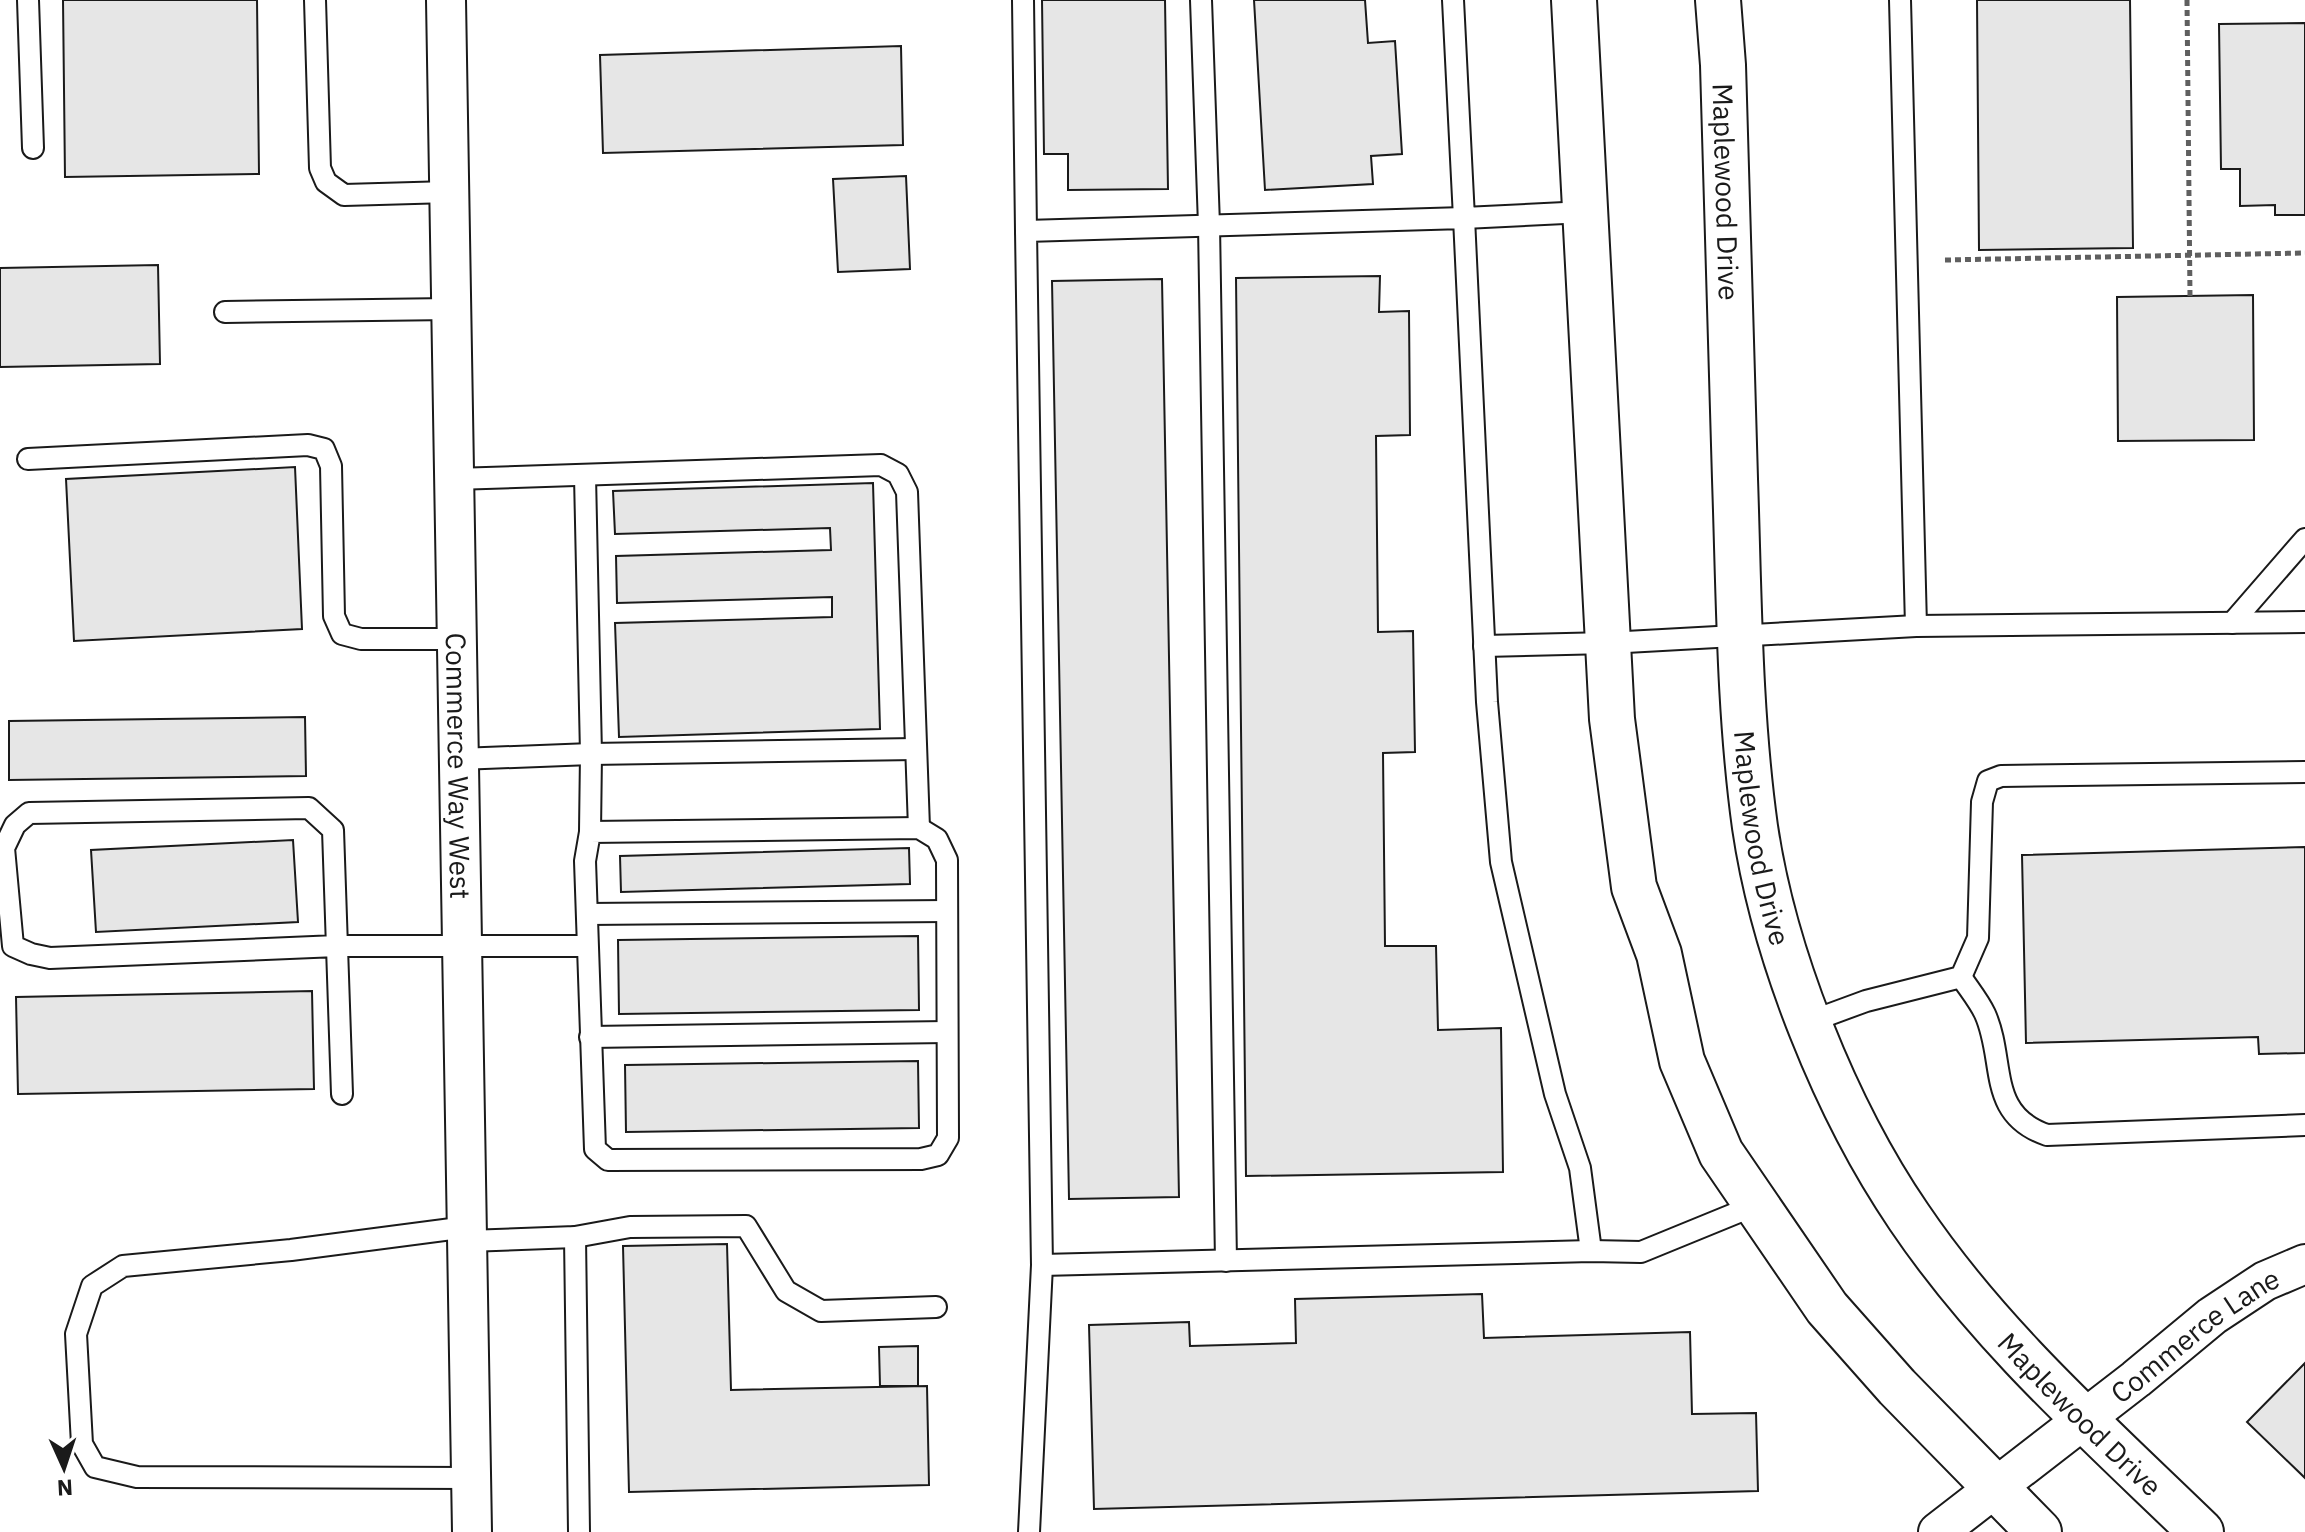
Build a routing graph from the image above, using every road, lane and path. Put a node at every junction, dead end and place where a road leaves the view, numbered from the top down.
1 (28, 0) edge
2 (315, 0) edge
3 (446, 0) edge
4 (1023, 0) edge
5 (1201, 0) edge
6 (1453, 0) edge
7 (1574, 0) edge
8 (1718, 0) edge
9 (1900, 0) edge
10 (2187, 0) edge
11 (33, 148) dead end
12 (449, 192) junction
13 (1585, 212) junction
14 (1464, 218) junction
15 (1209, 225) junction
16 (1026, 231) junction
17 (2305, 253) edge
18 (2190, 254) junction
19 (1945, 260) dead end
20 (2190, 296) dead end
21 (451, 309) junction
22 (225, 312) dead end
23 (28, 459) dead end
24 (585, 476) junction
25 (454, 479) junction
26 (2305, 539) edge
27 (2305, 622) edge
28 (2232, 623) junction
29 (1916, 626) junction
30 (1740, 636) junction
31 (456, 639) junction
32 (1608, 643) junction
33 (1484, 646) junction
34 (916, 749) junction
35 (591, 754) junction
36 (459, 759) junction
37 (2305, 772) edge
38 (919, 828) junction
39 (590, 832) junction
40 (947, 911) junction
41 (587, 914) junction
42 (337, 946) junction
43 (587, 946) junction
44 (462, 948) junction
45 (1961, 977) junction
46 (1809, 1022) junction
47 (947, 1032) junction
48 (590, 1037) junction
49 (342, 1094) dead end
50 (2305, 1125) edge
51 (1756, 1205) junction
52 (467, 1234) junction
53 (575, 1237) junction
54 (1591, 1251) junction
55 (1226, 1261) junction
56 (2305, 1264) edge
57 (1042, 1265) junction
58 (936, 1307) dead end
59 (2085, 1420) junction
60 (471, 1478) junction
61 (1996, 1489) junction
62 (472, 1532) edge
63 (579, 1532) edge
64 (1029, 1532) edge
65 (1938, 1532) edge
66 (2039, 1532) edge
67 (2201, 1532) edge

1 - 11 lane
2 - 12 lane
3 - 12 street, Commerce Way West
4 - 16 lane
5 - 15 lane
6 - 14 lane
7 - 13 street
8 - 30 street, Maplewood Drive
9 - 29 lane
10 - 18 path
12 - 21 street, Commerce Way West
13 - 14 lane
13 - 32 street
14 - 15 lane
14 - 33 lane
15 - 16 lane
15 - 55 lane
16 - 57 lane
17 - 18 path
18 - 19 path
18 - 20 path
21 - 22 lane
21 - 25 street, Commerce Way West
23 - 31 lane
24 - 25 lane
24 - 34 lane
24 - 35 lane
25 - 31 street, Commerce Way West
26 - 28 lane
27 - 28 lane
28 - 29 lane
29 - 30 lane
30 - 32 lane
30 - 46 street, Maplewood Drive
31 - 36 street, Commerce Way West
32 - 33 lane
32 - 51 street
33 - 54 lane
34 - 35 lane
34 - 38 lane
35 - 36 lane
35 - 39 lane
36 - 44 street, Commerce Way West
37 - 45 lane
38 - 39 lane
38 - 40 lane
39 - 41 lane
40 - 41 lane
40 - 47 lane
41 - 43 lane
42 - 42 lane
42 - 44 lane
42 - 49 lane
43 - 44 lane
43 - 48 lane
44 - 52 street, Commerce Way West
45 - 46 lane
45 - 50 lane
46 - 59 street, Maplewood Drive
47 - 48 lane
47 - 48 lane
51 - 54 lane
51 - 61 street
52 - 53 lane
52 - 60 street, Commerce Way West
52 - 60 lane
53 - 58 lane
53 - 63 lane
54 - 55 lane
55 - 57 lane
56 - 59 street, Commerce Lane
57 - 64 lane
59 - 61 street, Commerce Lane
59 - 67 street, Maplewood Drive
60 - 62 street, Commerce Way West
61 - 65 street, Commerce Lane
61 - 66 street

